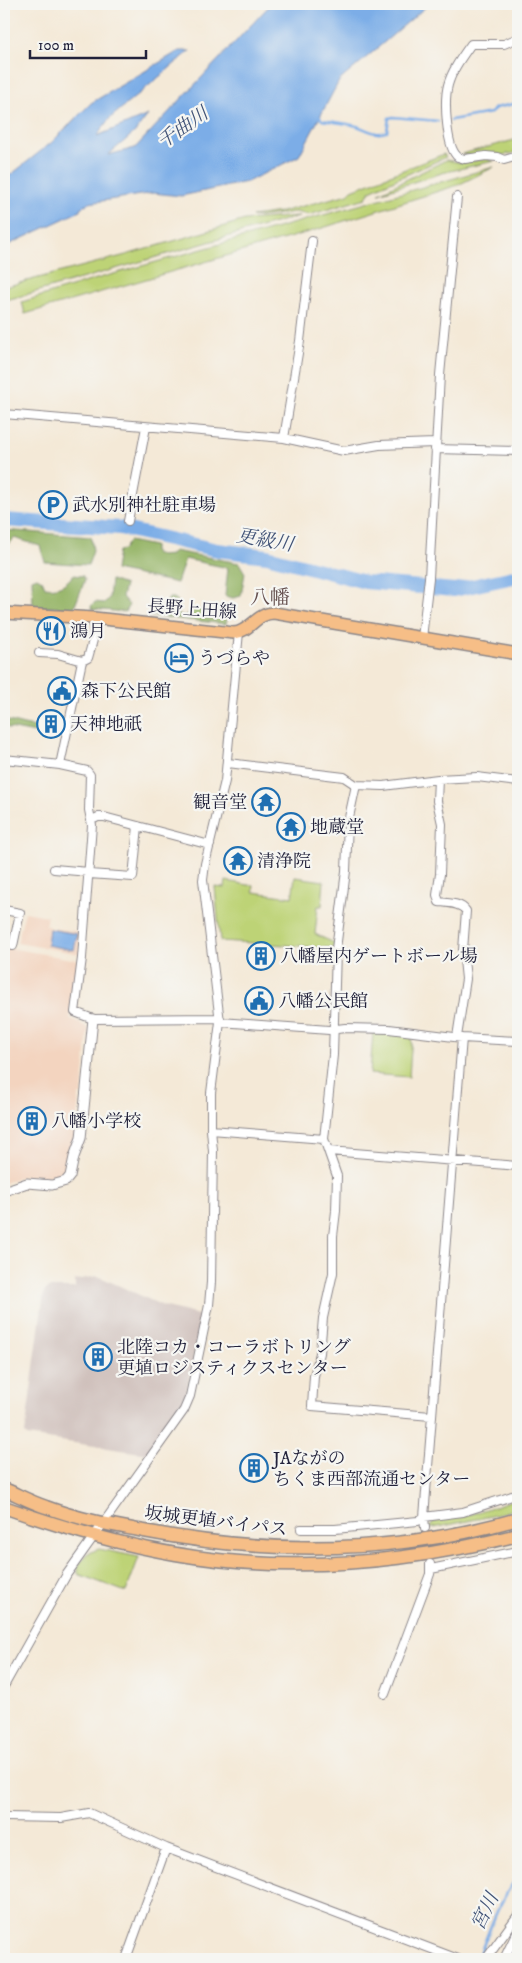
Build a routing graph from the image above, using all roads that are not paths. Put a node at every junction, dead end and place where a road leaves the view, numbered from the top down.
1 (518, 38) edge
2 (518, 156) edge
3 (457, 197) dead end
4 (312, 241) dead end
5 (4, 414) edge
6 (146, 427) junction
7 (284, 438) junction
8 (435, 446) junction
9 (518, 451) edge
10 (128, 521) dead end
11 (4, 613) edge
12 (94, 618) junction
13 (239, 632) junction
14 (422, 638) junction
15 (39, 653) dead end
16 (518, 654) edge
17 (82, 661) junction
18 (4, 759) edge
19 (228, 763) junction
20 (60, 765) junction
21 (438, 779) junction
22 (518, 782) edge
23 (356, 785) junction
24 (92, 820) junction
25 (138, 826) junction
26 (210, 845) junction
27 (54, 868) dead end
28 (89, 873) junction
29 (4, 910) edge
30 (13, 946) dead end
31 (94, 1019) junction
32 (220, 1020) junction
33 (333, 1028) junction
34 (460, 1038) junction
35 (518, 1041) edge
36 (211, 1130) junction
37 (324, 1139) junction
38 (329, 1151) junction
39 (453, 1161) junction
40 (518, 1166) edge
41 (4, 1191) edge
42 (431, 1416) junction
43 (4, 1489) edge
44 (518, 1494) edge
45 (4, 1507) edge
46 (424, 1517) junction
47 (518, 1519) edge
48 (104, 1524) junction
49 (425, 1528) dead end
50 (301, 1529) dead end
51 (518, 1534) edge
52 (94, 1535) junction
53 (518, 1551) edge
54 (4, 1686) edge
55 (385, 1694) dead end
56 (4, 1817) edge
57 (166, 1848) junction
58 (518, 1915) edge
59 (518, 1930) edge
60 (126, 1959) edge
61 (458, 1959) edge
62 (486, 1959) edge
63 (504, 1959) edge

1 - 2 street
3 - 8 street
4 - 7 street
5 - 6 street
6 - 7 street
6 - 10 street
7 - 8 street
8 - 9 street
8 - 14 street
11 - 12 main road, 長野上田線
12 - 13 main road, 長野上田線
12 - 17 street
13 - 14 main road, 長野上田線
13 - 19 street
14 - 16 main road, 長野上田線
15 - 17 street
17 - 20 street
18 - 20 street
19 - 23 street
19 - 26 street
20 - 24 street
21 - 22 street
21 - 23 street
21 - 34 street
23 - 33 street
24 - 25 street
24 - 28 street
25 - 26 street
25 - 28 street
26 - 32 street
27 - 28 street
28 - 31 street
29 - 30 street
31 - 32 street
31 - 41 street
32 - 33 street
32 - 36 street
33 - 34 street
33 - 37 street
34 - 35 street
34 - 39 street
36 - 37 street
36 - 48 street
37 - 38 street
38 - 39 street
38 - 42 street
39 - 40 street
39 - 42 street
42 - 46 street
43 - 48 highway, 坂城更埴バイパス
44 - 46 street
45 - 52 highway, 坂城更埴バイパス
46 - 49 street
46 - 50 street
47 - 48 highway, 坂城更埴バイパス
48 - 52 street
51 - 52 highway, 坂城更埴バイパス
52 - 54 street
53 - 55 street
56 - 57 street
57 - 60 street
57 - 61 street
58 - 62 street
59 - 63 street

